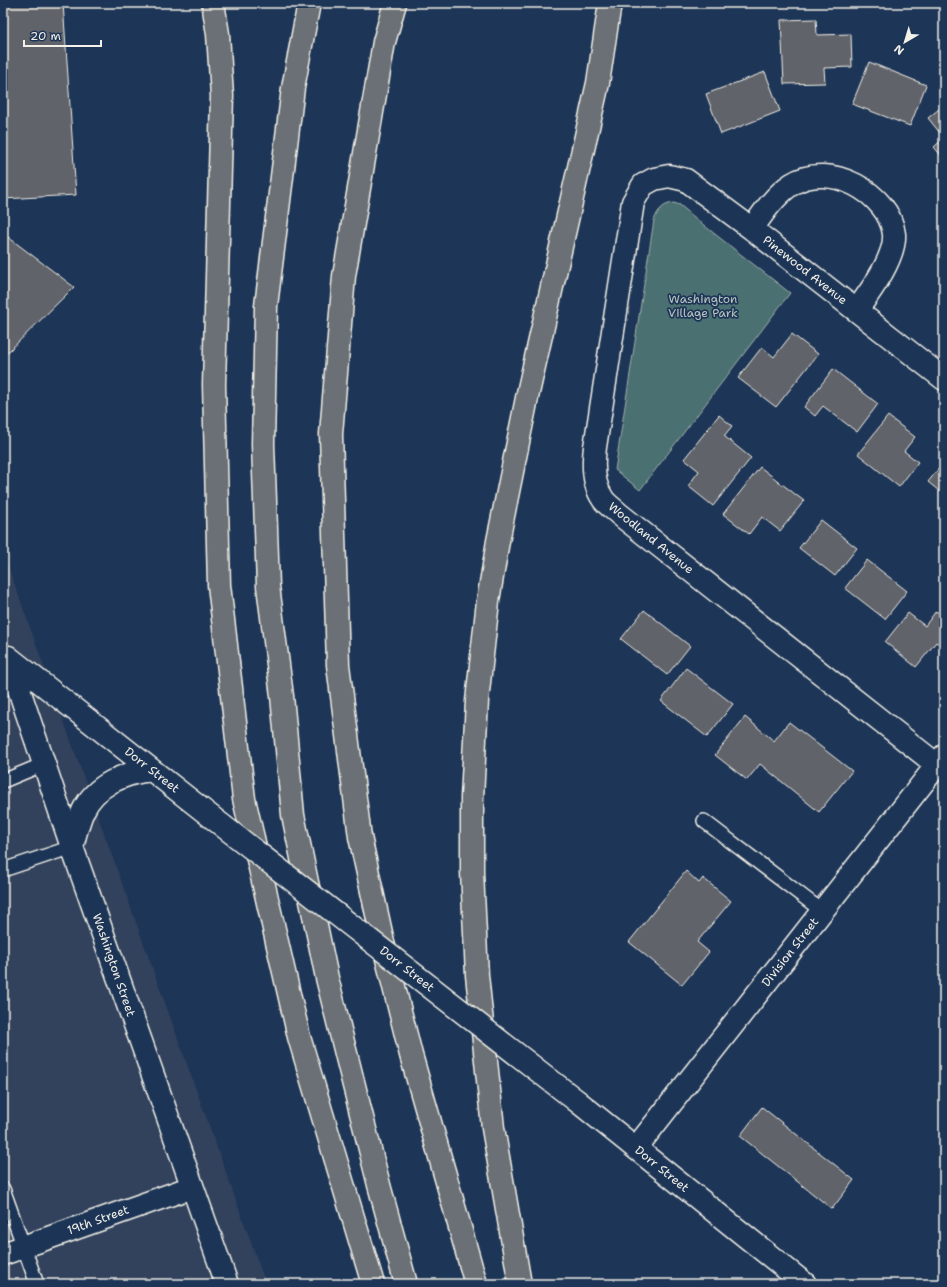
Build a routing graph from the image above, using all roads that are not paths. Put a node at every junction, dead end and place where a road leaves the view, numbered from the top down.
1 (213, 3) edge
2 (309, 3) edge
3 (396, 3) edge
4 (610, 3) edge
5 (633, 202) joint
6 (752, 229) junction
7 (857, 310) junction
8 (944, 379) edge
9 (5, 653) edge
10 (941, 760) edge
11 (44, 764) junction
12 (151, 770) junction
13 (3, 781) edge
14 (704, 821) dead end
15 (72, 847) junction
16 (3, 870) edge
17 (822, 911) junction
18 (636, 1148) junction
19 (192, 1187) junction
20 (3, 1189) edge
21 (24, 1247) junction
22 (3, 1254) edge
23 (37, 1284) edge
24 (227, 1284) edge
25 (373, 1284) edge
26 (406, 1284) edge
27 (476, 1284) edge
28 (520, 1284) edge
29 (805, 1284) edge

1 - 25 highway
2 - 26 highway
3 - 27 highway
4 - 28 highway
5 - 6 street, Pinewood Avenue
5 - 10 street, Woodland Avenue
6 - 7 street, Pinewood Avenue
6 - 7 street, Pinewood Avenue
7 - 8 street, Pinewood Avenue
9 - 11 street, Washington Street
9 - 12 street, Dorr Street
10 - 17 street, Division Street
11 - 13 lane
11 - 15 street, Washington Street
12 - 15 street
12 - 18 street, Dorr Street, bridge
14 - 17 lane
15 - 16 lane
15 - 19 street, Washington Street
17 - 18 street, Division Street
18 - 29 street, Dorr Street
19 - 21 street, 19th Street
19 - 24 street, Washington Street
20 - 21 lane
21 - 22 street, 19th Street
21 - 23 lane

